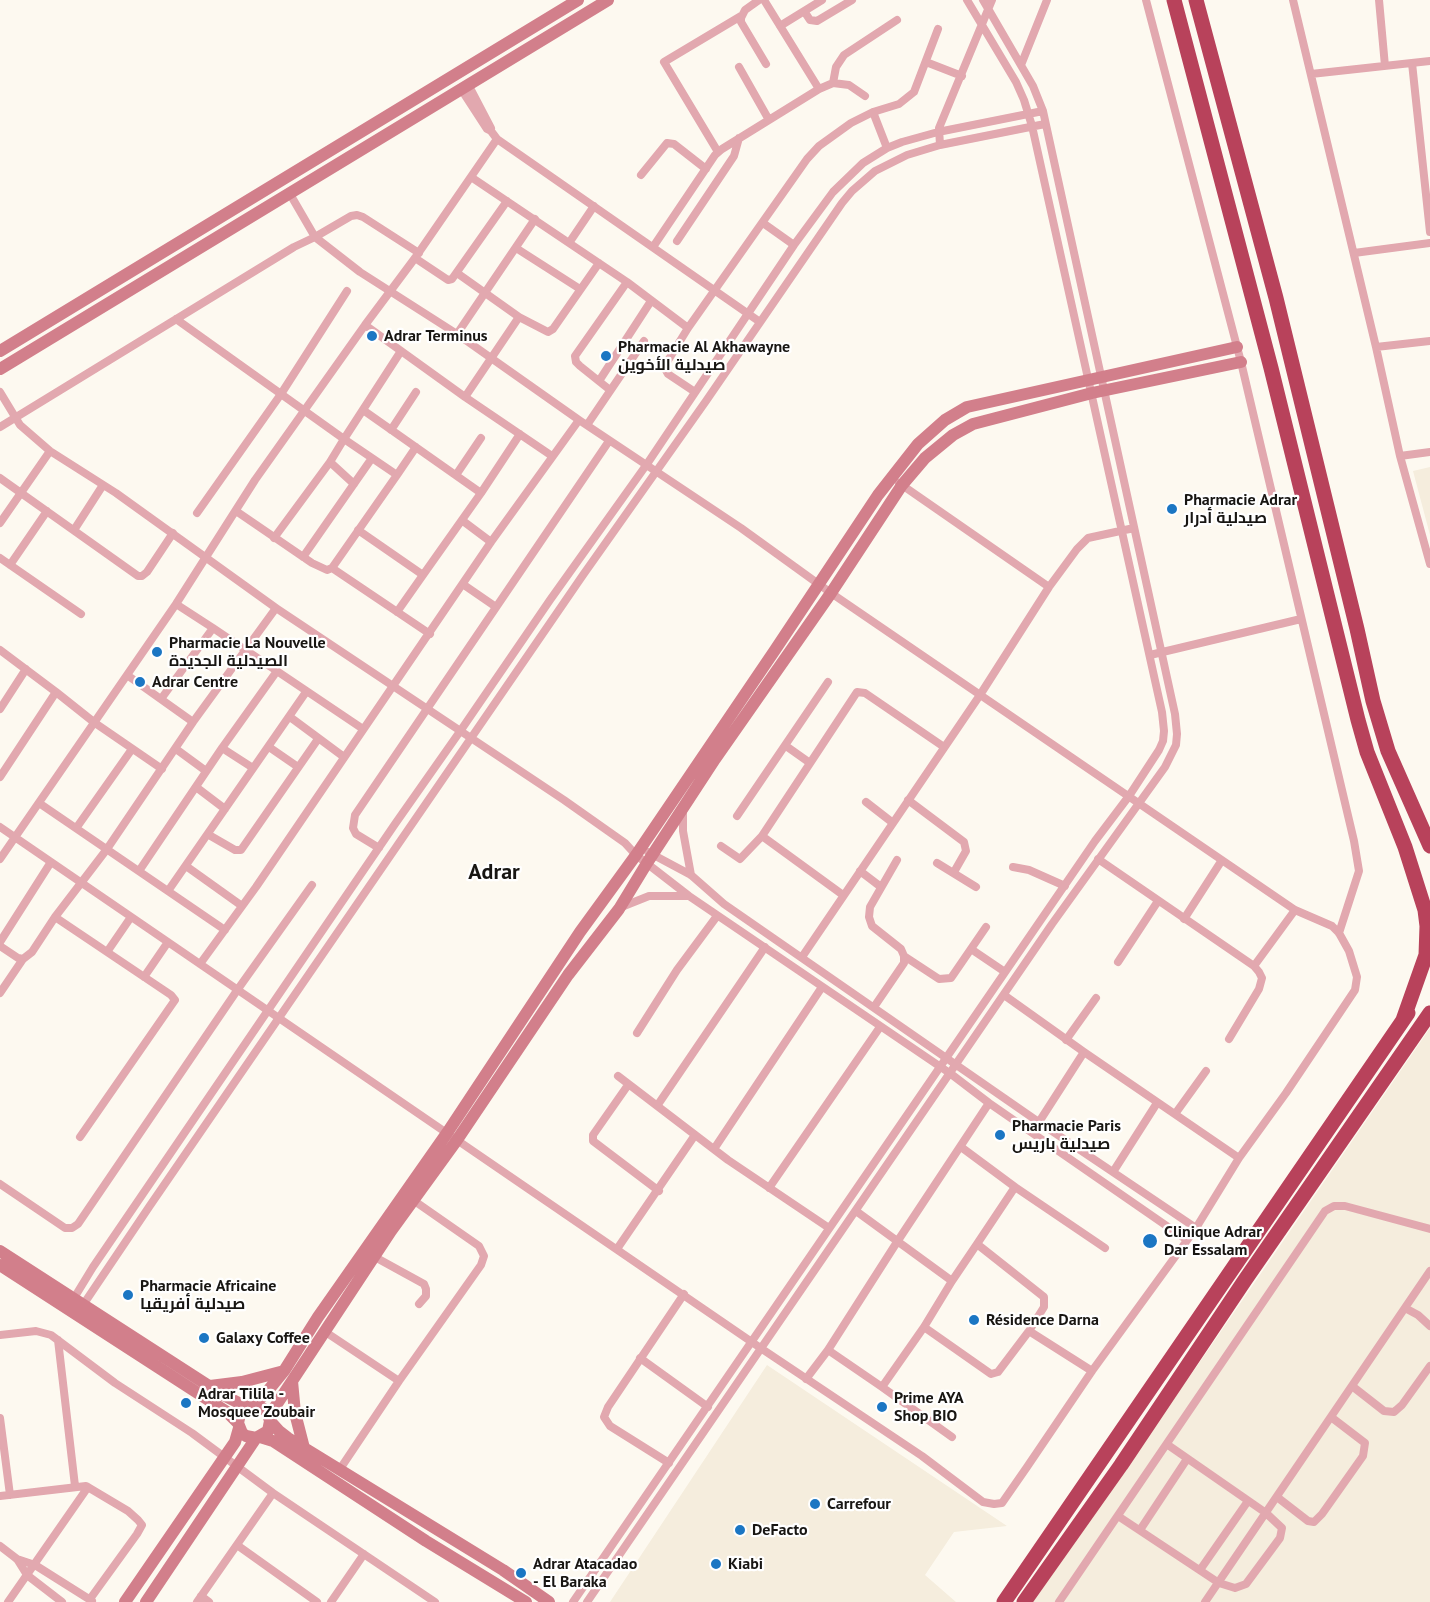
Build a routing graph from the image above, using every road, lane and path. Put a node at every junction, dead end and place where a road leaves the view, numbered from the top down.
1 (578, 0) edge
2 (608, 0) edge
3 (759, 0) edge
4 (764, 0) edge
5 (822, 0) edge
6 (852, 0) edge
7 (967, 0) edge
8 (983, 0) edge
9 (992, 0) edge
10 (1047, 0) edge
11 (1146, 0) edge
12 (1174, 0) edge
13 (1196, 0) edge
14 (1293, 0) edge
15 (1379, 0) edge
16 (988, 9) junction
17 (804, 11) junction
18 (741, 16) junction
19 (897, 20) dead end
20 (983, 24) junction
21 (780, 26) junction
22 (938, 29) dead end
23 (1430, 61) edge
24 (926, 62) junction
25 (1412, 63) junction
26 (766, 64) dead end
27 (1021, 64) junction
28 (1385, 66) junction
29 (739, 67) dead end
30 (1311, 74) junction
31 (962, 75) junction
32 (833, 83) junction
33 (464, 87) junction
34 (819, 89) junction
35 (864, 96) dead end
36 (1043, 111) junction
37 (873, 112) junction
38 (1029, 113) junction
39 (769, 120) junction
40 (1046, 124) junction
41 (1032, 126) junction
42 (938, 132) junction
43 (739, 138) junction
44 (497, 139) junction
45 (902, 142) junction
46 (940, 145) junction
47 (887, 148) junction
48 (718, 152) junction
49 (907, 155) junction
50 (706, 169) junction
51 (641, 175) dead end
52 (471, 177) junction
53 (290, 194) junction
54 (507, 201) junction
55 (594, 206) junction
56 (679, 208) junction
57 (692, 218) junction
58 (535, 219) junction
59 (763, 223) junction
60 (1430, 232) edge
61 (315, 237) junction
62 (677, 241) dead end
63 (569, 243) junction
64 (1430, 243) edge
65 (794, 245) junction
66 (653, 247) junction
67 (516, 248) junction
68 (1354, 253) junction
69 (417, 256) junction
70 (599, 263) junction
71 (457, 273) junction
72 (627, 282) junction
73 (580, 289) junction
74 (347, 291) dead end
75 (391, 291) junction
76 (716, 291) junction
77 (486, 294) junction
78 (651, 301) junction
79 (749, 314) junction
80 (519, 318) junction
81 (176, 319) junction
82 (760, 322) junction
83 (365, 325) junction
84 (688, 328) junction
85 (457, 334) junction
86 (644, 341) dead end
87 (1430, 341) edge
88 (1237, 347) junction
89 (1376, 347) junction
90 (0, 351) edge
91 (401, 351) junction
92 (490, 359) junction
93 (1241, 362) junction
94 (0, 369) edge
95 (1095, 378) junction
96 (598, 381) junction
97 (610, 390) junction
98 (0, 392) edge
99 (416, 392) dead end
100 (694, 392) junction
101 (1098, 392) junction
102 (280, 394) junction
103 (465, 397) junction
104 (363, 410) junction
105 (304, 412) junction
106 (15, 418) junction
107 (583, 422) junction
108 (0, 427) edge
109 (391, 430) junction
110 (520, 434) junction
111 (481, 438) dead end
112 (344, 439) junction
113 (609, 441) junction
114 (416, 447) junction
115 (50, 452) junction
116 (1430, 452) edge
117 (552, 456) junction
118 (1400, 456) junction
119 (372, 459) junction
120 (330, 462) junction
121 (647, 464) junction
122 (657, 472) junction
123 (397, 475) junction
124 (456, 475) junction
125 (0, 478) edge
126 (891, 478) junction
127 (354, 484) junction
128 (104, 485) junction
129 (902, 485) junction
130 (21, 493) junction
131 (481, 493) junction
132 (46, 511) junction
133 (236, 511) junction
134 (197, 513) dead end
135 (463, 521) junction
136 (0, 523) edge
137 (1134, 528) junction
138 (74, 530) junction
139 (358, 530) junction
140 (1122, 530) junction
141 (173, 533) junction
142 (274, 538) junction
143 (492, 542) junction
144 (206, 556) junction
145 (303, 556) junction
146 (0, 558) edge
147 (1430, 564) edge
148 (10, 565) junction
149 (332, 568) junction
150 (423, 574) junction
151 (464, 585) junction
152 (819, 585) junction
153 (1048, 587) junction
154 (831, 593) junction
155 (177, 604) junction
156 (496, 606) junction
157 (276, 608) junction
158 (397, 612) junction
159 (81, 614) dead end
160 (1301, 619) junction
161 (213, 628) junction
162 (430, 634) junction
163 (0, 650) edge
164 (244, 650) junction
165 (1161, 652) junction
166 (1150, 655) junction
167 (26, 669) junction
168 (277, 671) junction
169 (127, 675) junction
170 (828, 682) dead end
171 (395, 685) junction
172 (56, 692) junction
173 (306, 692) junction
174 (980, 695) junction
175 (1171, 697) junction
176 (161, 699) junction
177 (1160, 700) junction
178 (428, 707) junction
179 (0, 709) edge
180 (290, 717) junction
181 (194, 722) junction
182 (94, 723) junction
183 (363, 729) junction
184 (461, 730) junction
185 (472, 738) junction
186 (318, 739) junction
187 (786, 746) junction
188 (269, 747) junction
189 (944, 747) junction
190 (222, 748) junction
191 (132, 749) junction
192 (176, 750) junction
193 (344, 757) junction
194 (810, 763) junction
195 (298, 767) junction
196 (253, 768) junction
197 (162, 769) junction
198 (206, 771) junction
199 (0, 777) edge
200 (196, 787) junction
201 (1129, 796) junction
202 (908, 800) junction
203 (866, 802) dead end
204 (39, 803) junction
205 (1138, 803) junction
206 (683, 807) junction
207 (225, 808) junction
208 (737, 816) dead end
209 (893, 823) junction
210 (0, 827) edge
211 (77, 827) junction
212 (209, 835) junction
213 (762, 836) junction
214 (15, 837) junction
215 (721, 846) dead end
216 (1430, 846) edge
217 (1405, 847) junction
218 (379, 848) junction
219 (107, 849) junction
220 (638, 851) junction
221 (0, 859) edge
222 (649, 859) junction
223 (1098, 859) junction
224 (897, 860) dead end
225 (1222, 860) junction
226 (51, 862) junction
227 (937, 863) dead end
228 (186, 866) junction
229 (1013, 867) dead end
230 (139, 871) junction
231 (860, 872) junction
232 (954, 872) junction
233 (691, 875) junction
234 (81, 883) junction
235 (312, 885) dead end
236 (1065, 886) junction
237 (881, 887) junction
238 (976, 887) dead end
239 (168, 891) junction
240 (1430, 891) edge
241 (843, 895) junction
242 (689, 896) junction
243 (1158, 901) junction
244 (242, 906) junction
245 (619, 909) junction
246 (1295, 910) junction
247 (717, 916) junction
248 (55, 917) junction
249 (131, 917) junction
250 (1184, 919) junction
251 (986, 927) dead end
252 (225, 930) junction
253 (1339, 933) junction
254 (168, 942) junction
255 (0, 944) edge
256 (765, 947) junction
257 (971, 949) junction
258 (107, 952) junction
259 (904, 956) junction
260 (801, 957) junction
261 (23, 959) junction
262 (1118, 962) dead end
263 (200, 964) junction
264 (1254, 966) junction
265 (1005, 972) junction
266 (144, 977) junction
267 (1430, 978) edge
268 (822, 987) junction
269 (238, 989) junction
270 (0, 993) edge
271 (1004, 996) junction
272 (1095, 998) dead end
273 (874, 1007) junction
274 (268, 1009) junction
275 (1430, 1013) edge
276 (279, 1017) junction
277 (1403, 1020) junction
278 (880, 1027) junction
279 (637, 1033) dead end
280 (1229, 1039) dead end
281 (1066, 1040) junction
282 (1084, 1052) junction
283 (948, 1058) junction
284 (958, 1064) junction
285 (941, 1068) junction
286 (1206, 1071) dead end
287 (951, 1074) junction
288 (618, 1076) dead end
289 (628, 1085) junction
290 (989, 1103) junction
291 (1157, 1103) junction
292 (657, 1106) junction
293 (1175, 1114) junction
294 (1038, 1122) junction
295 (695, 1135) junction
296 (452, 1136) junction
297 (80, 1137) dead end
298 (961, 1147) junction
299 (714, 1149) junction
300 (1239, 1158) junction
301 (1113, 1172) junction
302 (0, 1184) edge
303 (1015, 1187) junction
304 (769, 1188) junction
305 (658, 1191) junction
306 (413, 1200) junction
307 (856, 1211) junction
308 (829, 1228) junction
309 (1196, 1228) junction
310 (1430, 1229) edge
311 (1187, 1240) junction
312 (897, 1242) junction
313 (977, 1244) junction
314 (1105, 1248) dead end
315 (617, 1249) junction
316 (0, 1251) edge
317 (373, 1256) junction
318 (0, 1265) edge
319 (1430, 1271) edge
320 (952, 1281) junction
321 (684, 1294) junction
322 (419, 1304) dead end
323 (76, 1306) junction
324 (1405, 1308) junction
325 (1430, 1326) edge
326 (924, 1327) junction
327 (324, 1330) junction
328 (1029, 1331) junction
329 (0, 1335) edge
330 (58, 1340) junction
331 (751, 1341) junction
332 (762, 1349) junction
333 (828, 1350) junction
334 (640, 1358) junction
335 (1430, 1366) edge
336 (1092, 1371) junction
337 (288, 1376) junction
338 (806, 1379) junction
339 (399, 1381) junction
340 (210, 1386) junction
341 (882, 1386) junction
342 (1352, 1386) junction
343 (249, 1406) junction
344 (708, 1407) junction
345 (1331, 1417) junction
346 (0, 1418) edge
347 (270, 1419) junction
348 (238, 1426) junction
349 (952, 1437) dead end
350 (258, 1438) junction
351 (1168, 1445) junction
352 (304, 1448) junction
353 (224, 1456) junction
354 (1187, 1459) junction
355 (669, 1464) junction
356 (237, 1465) junction
357 (340, 1469) junction
358 (75, 1486) junction
359 (88, 1487) junction
360 (273, 1493) junction
361 (10, 1495) junction
362 (0, 1496) edge
363 (1277, 1497) junction
364 (1248, 1502) junction
365 (1266, 1513) junction
366 (1118, 1516) junction
367 (1140, 1530) junction
368 (237, 1545) junction
369 (0, 1546) edge
370 (364, 1554) junction
371 (17, 1559) junction
372 (35, 1565) junction
373 (1200, 1570) junction
374 (27, 1575) junction
375 (1219, 1583) junction
376 (92, 1600) edge
377 (202, 1600) edge
378 (8, 1602) edge
379 (62, 1602) edge
380 (125, 1602) edge
381 (146, 1602) edge
382 (317, 1602) edge
383 (330, 1602) edge
384 (435, 1602) edge
385 (526, 1602) edge
386 (549, 1602) edge
387 (573, 1602) edge
388 (587, 1602) edge
389 (1004, 1602) edge
390 (1024, 1602) edge
391 (1059, 1602) edge
392 (1205, 1602) edge

1 - 90 street
2 - 33 street
3 - 18 street
4 - 21 street
5 - 17 street
6 - 17 street
7 - 20 street
8 - 16 street
9 - 16 street
10 - 27 street
11 - 88 street
12 - 217 highway
13 - 216 highway
14 - 30 street
15 - 28 street
16 - 20 street
16 - 27 street
17 - 21 street
18 - 26 street
18 - 48 street
19 - 32 street
20 - 31 street
20 - 38 street
21 - 34 street
22 - 24 street
23 - 25 street
24 - 31 street
24 - 37 street
25 - 28 street
25 - 60 street
27 - 36 street
28 - 30 street
29 - 39 street
30 - 68 street
31 - 42 street
32 - 34 street
32 - 35 street
33 - 44 street
33 - 53 street
34 - 39 street
36 - 38 street
36 - 40 street
37 - 47 street
37 - 59 street
38 - 41 street
38 - 42 street
39 - 43 street
40 - 41 street
40 - 95 street
41 - 46 street
41 - 95 street
42 - 45 street
42 - 46 street
43 - 48 street
43 - 57 street
44 - 52 street
44 - 55 street
45 - 47 street
45 - 49 street
46 - 49 street
47 - 65 street
48 - 50 street
49 - 82 street
50 - 51 street
50 - 56 street
52 - 54 street
52 - 69 street
53 - 61 street
53 - 94 street
54 - 58 street
54 - 71 street
55 - 63 street
55 - 66 street
56 - 57 street
56 - 66 street
57 - 62 street
58 - 63 street
58 - 67 street
59 - 65 street
59 - 76 street
61 - 69 street
61 - 75 street
61 - 81 street
63 - 70 street
64 - 68 street
65 - 79 street
66 - 76 street
67 - 73 street
67 - 77 street
68 - 89 street
69 - 71 street
69 - 75 street
70 - 72 street
70 - 73 street
71 - 77 street
72 - 78 street
72 - 96 street
73 - 80 street
74 - 102 street
75 - 83 street
75 - 85 street
76 - 79 street
76 - 84 street
77 - 80 street
77 - 85 street
78 - 84 street
78 - 96 street
79 - 82 street
79 - 100 street
80 - 92 street
81 - 102 street
81 - 106 street
82 - 122 street
83 - 91 street
83 - 105 street
84 - 100 street
85 - 92 street
86 - 97 street
87 - 89 street
88 - 93 street
88 - 95 street
89 - 118 street
91 - 103 street
91 - 104 street
92 - 103 street
92 - 107 street
93 - 101 street
93 - 160 street
95 - 101 street
95 - 126 street
96 - 97 street
97 - 107 street
98 - 106 street
99 - 109 street
100 - 121 street
101 - 129 street
101 - 137 street
101 - 140 street
102 - 105 street
102 - 134 street
103 - 110 street
104 - 109 street
104 - 112 street
105 - 112 street
105 - 133 street
106 - 108 street
106 - 115 street
107 - 113 street
107 - 117 street
109 - 114 street
110 - 117 street
110 - 131 street
111 - 124 street
112 - 119 street
112 - 120 street
113 - 121 street
113 - 156 street
114 - 123 street
114 - 124 street
115 - 128 street
115 - 130 street
116 - 118 street
117 - 143 street
118 - 147 street
119 - 123 street
119 - 127 street
120 - 127 street
120 - 142 street
121 - 122 street
121 - 184 street
122 - 152 street
122 - 185 street
123 - 139 street
124 - 131 street
125 - 130 street
126 - 129 street
126 - 152 street
127 - 145 street
128 - 138 street
128 - 141 street
129 - 153 street
129 - 154 street
130 - 132 street
130 - 136 street
131 - 135 street
132 - 138 street
132 - 148 street
133 - 142 street
133 - 144 street
135 - 143 street
135 - 150 street
137 - 140 street
137 - 165 street
138 - 141 street
139 - 149 street
139 - 150 street
140 - 153 street
140 - 166 street
141 - 144 street
142 - 145 street
143 - 151 street
144 - 155 street
144 - 157 street
145 - 149 street
146 - 148 street
148 - 159 street
149 - 158 street
150 - 158 street
151 - 156 street
151 - 162 street
152 - 154 street
152 - 220 street
153 - 174 street
154 - 174 street
154 - 206 street
155 - 161 street
155 - 169 street
156 - 178 street
157 - 164 street
157 - 171 street
158 - 162 street
160 - 165 street
160 - 253 street
161 - 164 street
161 - 176 street
162 - 171 street
163 - 167 street
164 - 168 street
164 - 181 street
165 - 166 street
165 - 175 street
166 - 177 street
167 - 172 street
167 - 179 street
168 - 173 street
168 - 190 street
169 - 176 street
169 - 182 street
170 - 187 street
171 - 178 street
171 - 183 street
172 - 182 street
172 - 199 street
173 - 180 street
173 - 183 street
174 - 189 street
174 - 201 street
175 - 177 street
175 - 205 street
176 - 181 street
177 - 201 street
178 - 184 street
178 - 218 street
180 - 186 street
180 - 188 street
181 - 192 street
182 - 191 street
182 - 204 street
183 - 193 street
184 - 185 street
184 - 218 street
185 - 220 street
185 - 276 street
186 - 193 street
186 - 195 street
187 - 194 street
187 - 208 street
188 - 195 street
188 - 196 street
189 - 194 street
189 - 202 street
190 - 196 street
190 - 198 street
191 - 197 street
191 - 211 street
192 - 197 street
192 - 198 street
193 - 244 street
194 - 213 street
195 - 212 street
196 - 207 street
197 - 219 street
198 - 200 street
200 - 207 street
200 - 230 street
201 - 205 street
201 - 236 street
202 - 209 street
202 - 232 street
203 - 209 street
204 - 211 street
204 - 214 street
205 - 223 street
205 - 225 street
206 - 222 street
206 - 233 street
207 - 212 street
209 - 231 street
210 - 214 street
211 - 219 street
212 - 228 street
213 - 215 street
213 - 241 street
214 - 221 street
214 - 226 street
217 - 240 highway
217 - 277 highway
218 - 274 street
219 - 230 street
219 - 234 street
220 - 222 street
220 - 296 street
222 - 233 street
222 - 242 street
222 - 245 street
223 - 243 street
223 - 271 street
224 - 237 street
225 - 246 street
225 - 250 street
226 - 234 street
226 - 255 street
227 - 232 street
228 - 239 street
228 - 244 street
229 - 236 street
230 - 239 street
231 - 237 street
231 - 241 street
232 - 238 street
233 - 260 street
234 - 248 street
234 - 249 street
235 - 269 street
236 - 265 street
237 - 259 street
239 - 252 street
241 - 260 street
242 - 245 street
242 - 247 street
243 - 250 street
243 - 262 street
244 - 252 street
245 - 296 street
246 - 253 street
246 - 264 street
247 - 256 street
247 - 279 street
248 - 258 street
248 - 261 street
249 - 254 street
249 - 258 street
250 - 264 street
251 - 257 street
252 - 263 street
253 - 300 street
254 - 263 street
254 - 266 street
255 - 261 street
256 - 268 street
256 - 292 street
257 - 259 street
257 - 265 street
258 - 266 street
259 - 273 street
260 - 273 street
261 - 270 street
263 - 269 street
264 - 280 street
265 - 283 street
266 - 297 street
267 - 277 highway
268 - 278 street
268 - 299 street
269 - 274 street
269 - 302 street
271 - 281 street
271 - 284 street
272 - 281 street
273 - 283 street
274 - 276 street
274 - 323 street
275 - 390 highway
276 - 296 street
276 - 323 street
277 - 389 highway
278 - 285 street
278 - 304 street
281 - 282 street
282 - 291 street
282 - 294 street
283 - 284 street
283 - 285 street
284 - 287 street
284 - 294 street
285 - 287 street
285 - 308 street
286 - 293 street
287 - 290 street
287 - 307 street
288 - 289 street
289 - 292 street
289 - 305 street
290 - 298 street
290 - 311 street
291 - 293 street
291 - 301 street
292 - 295 street
293 - 300 street
294 - 301 street
295 - 299 street
295 - 305 street
296 - 306 street
296 - 315 street
296 - 337 street
298 - 303 street
298 - 312 street
299 - 304 street
300 - 309 street
301 - 309 street
303 - 313 street
303 - 314 street
304 - 308 street
305 - 315 street
306 - 317 street
306 - 339 street
307 - 312 street
307 - 332 street
308 - 331 street
309 - 311 street
310 - 351 street
311 - 336 street
312 - 320 street
312 - 333 street
313 - 320 street
313 - 328 street
315 - 321 street
316 - 323 street
317 - 322 street
317 - 327 street
318 - 323 street
319 - 324 street
320 - 326 street
321 - 331 street
321 - 334 street
323 - 340 street
323 - 348 street
324 - 325 street
324 - 342 street
326 - 328 street
326 - 341 street
327 - 337 street
327 - 339 street
328 - 336 street
329 - 330 street
330 - 353 street
330 - 358 street
331 - 332 street
331 - 344 street
332 - 338 street
332 - 388 street
333 - 338 street
333 - 341 street
334 - 344 street
334 - 355 street
335 - 342 street
336 - 338 street
337 - 340 street
337 - 343 street
337 - 347 street
337 - 352 street
339 - 357 street
340 - 343 street
341 - 349 street
342 - 345 street
343 - 347 street
343 - 348 street
344 - 355 street
345 - 363 street
345 - 363 street
346 - 361 street
347 - 350 street
347 - 352 street
348 - 350 street
348 - 353 street
350 - 356 street
350 - 385 street
351 - 354 street
351 - 366 street
352 - 357 street
353 - 356 street
353 - 380 street
354 - 364 street
354 - 367 street
355 - 387 street
356 - 360 street
356 - 381 street
357 - 386 street
358 - 359 street
358 - 361 street
359 - 372 street
359 - 376 street
360 - 368 street
360 - 370 street
361 - 362 street
363 - 365 street
364 - 365 street
364 - 373 street
365 - 375 street
365 - 375 street
366 - 367 street
366 - 391 street
367 - 373 street
368 - 377 street
368 - 382 street
369 - 371 street
370 - 383 street
370 - 384 street
371 - 372 street
371 - 374 street
372 - 374 street
372 - 376 street
373 - 375 street
374 - 378 street
374 - 379 street
375 - 392 street

